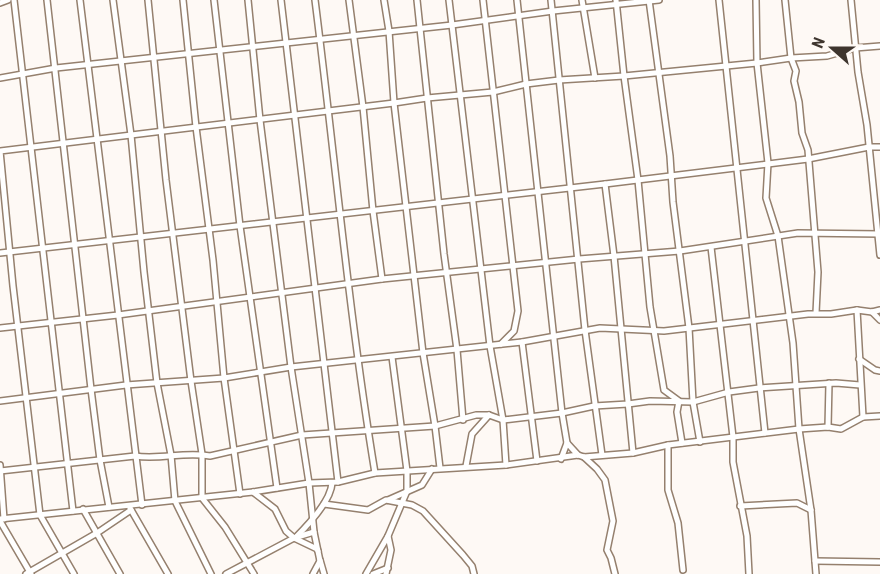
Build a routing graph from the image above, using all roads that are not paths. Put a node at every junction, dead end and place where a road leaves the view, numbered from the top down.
1 (8, 0) edge
2 (14, 0) edge
3 (47, 0) edge
4 (80, 0) edge
5 (113, 0) edge
6 (148, 0) edge
7 (183, 0) edge
8 (214, 0) edge
9 (248, 0) edge
10 (281, 0) edge
11 (315, 0) edge
12 (349, 0) edge
13 (384, 0) edge
14 (417, 0) edge
15 (449, 0) edge
16 (483, 0) edge
17 (517, 0) edge
18 (551, 0) edge
19 (582, 0) edge
20 (659, 0) edge
21 (719, 0) edge
22 (756, 0) edge
23 (785, 0) edge
24 (851, 0) edge
25 (650, 1) edge
26 (0, 3) edge
27 (616, 3) edge
28 (583, 8) junction
29 (553, 11) junction
30 (519, 16) junction
31 (486, 20) junction
32 (452, 25) junction
33 (421, 27) junction
34 (388, 31) junction
35 (354, 35) junction
36 (320, 39) junction
37 (286, 42) junction
38 (254, 46) junction
39 (880, 46) edge
40 (855, 48) junction
41 (221, 50) junction
42 (189, 53) junction
43 (155, 57) junction
44 (790, 58) junction
45 (122, 61) junction
46 (757, 63) junction
47 (88, 65) junction
48 (725, 66) junction
49 (56, 68) junction
50 (660, 73) junction
51 (22, 75) junction
52 (624, 76) junction
53 (0, 78) edge
54 (596, 78) junction
55 (559, 80) junction
56 (526, 84) junction
57 (493, 92) junction
58 (459, 96) junction
59 (428, 98) junction
60 (394, 104) junction
61 (363, 107) junction
62 (329, 110) junction
63 (295, 115) junction
64 (260, 120) junction
65 (229, 123) junction
66 (196, 127) junction
67 (161, 131) junction
68 (131, 135) junction
69 (98, 139) junction
70 (65, 143) junction
71 (30, 147) junction
72 (869, 147) junction
73 (880, 147) edge
74 (808, 159) junction
75 (768, 163) junction
76 (737, 167) junction
77 (671, 176) junction
78 (638, 180) junction
79 (605, 184) junction
80 (570, 188) junction
81 (539, 191) junction
82 (506, 195) junction
83 (472, 198) junction
84 (438, 203) junction
85 (407, 207) junction
86 (373, 211) junction
87 (340, 215) junction
88 (308, 218) junction
89 (272, 222) junction
90 (240, 226) junction
91 (208, 230) junction
92 (815, 232) junction
93 (173, 233) junction
94 (879, 234) edge
95 (141, 236) junction
96 (778, 236) junction
97 (109, 240) junction
98 (744, 242) junction
99 (75, 244) junction
100 (711, 247) junction
101 (41, 248) junction
102 (680, 251) junction
103 (9, 252) junction
104 (0, 253) edge
105 (644, 253) junction
106 (880, 255) edge
107 (614, 256) junction
108 (579, 259) junction
109 (546, 263) junction
110 (514, 267) junction
111 (481, 270) junction
112 (447, 273) junction
113 (415, 276) junction
114 (382, 279) junction
115 (348, 285) junction
116 (315, 290) junction
117 (281, 294) junction
118 (250, 297) junction
119 (216, 301) junction
120 (182, 306) junction
121 (857, 310) junction
122 (880, 310) edge
123 (149, 311) junction
124 (872, 312) junction
125 (816, 313) junction
126 (118, 315) junction
127 (789, 317) junction
128 (84, 319) junction
129 (753, 320) junction
130 (880, 320) edge
131 (50, 323) junction
132 (721, 323) junction
133 (18, 325) junction
134 (0, 328) edge
135 (621, 328) junction
136 (689, 328) junction
137 (585, 330) junction
138 (653, 331) junction
139 (555, 337) junction
140 (522, 342) junction
141 (500, 345) junction
142 (490, 346) junction
143 (457, 350) junction
144 (423, 353) junction
145 (392, 357) junction
146 (859, 359) junction
147 (358, 360) junction
148 (324, 363) junction
149 (291, 367) junction
150 (880, 371) edge
151 (261, 373) junction
152 (224, 378) junction
153 (190, 381) junction
154 (157, 383) junction
155 (829, 383) junction
156 (126, 385) junction
157 (860, 385) junction
158 (797, 386) junction
159 (759, 388) junction
160 (92, 389) junction
161 (729, 392) junction
162 (58, 395) junction
163 (26, 398) junction
164 (0, 401) edge
165 (679, 401) junction
166 (693, 402) junction
167 (628, 404) junction
168 (594, 406) junction
169 (562, 413) junction
170 (489, 415) junction
171 (531, 416) junction
172 (880, 416) edge
173 (863, 417) junction
174 (463, 420) junction
175 (503, 420) junction
176 (435, 426) junction
177 (828, 427) junction
178 (401, 429) junction
179 (799, 429) junction
180 (368, 431) junction
181 (333, 432) junction
182 (765, 433) junction
183 (302, 435) junction
184 (734, 437) junction
185 (270, 441) junction
186 (700, 442) junction
187 (567, 443) junction
188 (682, 443) junction
189 (668, 445) junction
190 (235, 450) junction
191 (633, 453) junction
192 (202, 454) junction
193 (171, 455) junction
194 (602, 455) junction
195 (135, 456) junction
196 (581, 456) junction
197 (561, 459) junction
198 (100, 460) junction
199 (537, 461) junction
200 (68, 464) junction
201 (506, 465) junction
202 (466, 466) junction
203 (34, 467) junction
204 (440, 468) junction
205 (0, 469) edge
206 (432, 469) junction
207 (407, 471) junction
208 (375, 472) junction
209 (309, 483) junction
210 (335, 483) junction
211 (277, 488) junction
212 (407, 491) junction
213 (253, 492) junction
214 (240, 494) junction
215 (809, 496) junction
216 (202, 498) junction
217 (386, 500) junction
218 (175, 501) junction
219 (403, 503) junction
220 (797, 503) junction
221 (324, 504) junction
222 (142, 505) junction
223 (740, 506) junction
224 (109, 507) junction
225 (130, 508) junction
226 (83, 509) junction
227 (811, 510) junction
228 (73, 511) junction
229 (40, 515) junction
230 (312, 517) junction
231 (1, 520) edge
232 (314, 532) junction
233 (97, 533) junction
234 (388, 536) junction
235 (294, 538) junction
236 (317, 549) junction
237 (62, 553) junction
238 (815, 561) junction
239 (247, 562) junction
240 (880, 562) edge
241 (683, 570) dead end
242 (387, 571) edge
243 (29, 573) edge
244 (816, 573) edge
245 (74, 574) edge
246 (120, 574) edge
247 (168, 574) edge
248 (210, 574) edge
249 (226, 574) edge
250 (254, 574) edge
251 (314, 574) edge
252 (324, 574) edge
253 (366, 574) edge
254 (373, 574) edge
255 (474, 574) edge
256 (615, 574) edge
257 (749, 574) edge
258 (809, 574) edge

1 - 26 street
2 - 51 street
3 - 49 street
4 - 47 street
5 - 45 street
6 - 43 street
7 - 42 street
8 - 41 street
9 - 38 street
10 - 37 street
11 - 36 street
12 - 35 street
13 - 34 street
14 - 33 street
15 - 32 street
16 - 31 street
17 - 30 street
18 - 29 street
19 - 28 street
20 - 25 street
21 - 48 street
22 - 46 street
23 - 44 street
24 - 40 street
25 - 27 street
25 - 50 street
27 - 28 street
27 - 52 street
28 - 29 street
28 - 54 street
29 - 30 street
29 - 55 street
30 - 31 street
30 - 56 street
31 - 32 street
31 - 57 street
32 - 33 street
32 - 58 street
33 - 34 street
33 - 59 street
34 - 35 street
34 - 60 street
35 - 36 street
35 - 61 street
36 - 37 street
36 - 62 street
37 - 38 street
37 - 63 street
38 - 41 street
38 - 64 street
39 - 40 street
40 - 44 street
40 - 72 street
41 - 42 street
41 - 65 street
42 - 43 street
42 - 66 street
43 - 45 street
43 - 67 street
44 - 46 street
44 - 74 street
45 - 47 street
45 - 68 street
46 - 48 street
46 - 75 street
47 - 49 street
47 - 69 street
48 - 50 street
48 - 76 street
49 - 51 street
49 - 70 street
50 - 52 street
50 - 77 street
51 - 53 street
51 - 71 street
52 - 54 street
52 - 78 street
54 - 55 street
55 - 56 street
55 - 80 street
56 - 57 street
56 - 81 street
57 - 58 street
57 - 82 street
58 - 59 street
58 - 83 street
59 - 60 street
59 - 84 street
60 - 61 street
60 - 85 street
61 - 62 street
61 - 86 street
62 - 63 street
62 - 87 street
63 - 64 street
63 - 88 street
64 - 65 street
64 - 89 street
65 - 66 street
65 - 90 street
66 - 67 street
66 - 91 street
67 - 68 street
67 - 93 street
68 - 69 street
68 - 95 street
69 - 70 street
69 - 97 street
70 - 71 street
70 - 99 street
71 - 101 street
71 - 103 street
72 - 73 street
72 - 74 street
72 - 94 street
74 - 75 street
74 - 92 street
75 - 76 street
75 - 96 street
76 - 77 street
76 - 98 street
77 - 78 street
77 - 102 street
78 - 79 street
78 - 105 street
79 - 80 street
79 - 107 street
80 - 81 street
80 - 108 street
81 - 82 street
81 - 109 street
82 - 83 street
82 - 110 street
83 - 84 street
83 - 111 street
84 - 85 street
84 - 112 street
85 - 86 street
85 - 113 street
86 - 87 street
86 - 114 street
87 - 88 street
87 - 115 street
88 - 89 street
88 - 116 street
89 - 90 street
89 - 117 street
90 - 91 street
90 - 118 street
91 - 93 street
91 - 119 street
92 - 94 street
92 - 96 street
92 - 125 street
93 - 95 street
93 - 120 street
94 - 106 street
95 - 97 street
95 - 123 street
96 - 98 street
96 - 127 street
97 - 99 street
97 - 126 street
98 - 100 street
98 - 129 street
99 - 101 street
99 - 128 street
100 - 102 street
100 - 132 street
101 - 103 street
101 - 131 street
102 - 105 street
102 - 136 street
103 - 104 street
103 - 133 street
105 - 107 street
105 - 138 street
107 - 108 street
107 - 135 street
108 - 109 street
108 - 137 street
109 - 110 street
109 - 139 street
110 - 111 street
110 - 141 street
111 - 112 street
111 - 142 street
112 - 113 street
112 - 143 street
113 - 114 street
113 - 144 street
114 - 115 street
115 - 116 street
115 - 147 street
116 - 117 street
116 - 148 street
117 - 118 street
117 - 149 street
118 - 119 street
118 - 151 street
119 - 120 street
119 - 152 street
120 - 123 street
120 - 153 street
121 - 124 street
121 - 125 street
121 - 146 street
122 - 124 street
123 - 126 street
123 - 154 street
124 - 130 street
125 - 127 street
126 - 128 street
126 - 156 street
127 - 129 street
127 - 158 street
128 - 131 street
128 - 160 street
129 - 132 street
129 - 159 street
131 - 133 street
131 - 162 street
132 - 136 street
132 - 161 street
133 - 134 street
133 - 163 street
135 - 137 street
135 - 138 street
135 - 167 street
136 - 138 street
136 - 166 street
137 - 139 street
137 - 168 street
138 - 165 street
139 - 140 street
139 - 169 street
140 - 141 street
140 - 171 street
141 - 142 street
142 - 143 street
142 - 175 street
143 - 144 street
143 - 174 street
144 - 145 street
144 - 176 street
145 - 147 street
145 - 178 street
146 - 150 street
146 - 157 street
147 - 148 street
147 - 180 street
148 - 149 street
148 - 181 street
149 - 151 street
149 - 183 street
151 - 152 street
151 - 185 street
152 - 153 street
152 - 190 street
153 - 154 street
153 - 192 street
154 - 156 street
154 - 193 street
155 - 157 street
155 - 158 street
155 - 177 street
156 - 160 street
156 - 195 street
157 - 173 street
158 - 159 street
158 - 179 street
159 - 161 street
159 - 182 street
160 - 162 street
160 - 198 street
161 - 166 street
161 - 184 street
162 - 163 street
162 - 200 street
163 - 164 street
163 - 203 street
165 - 166 street
165 - 167 street
165 - 188 street
166 - 186 street
167 - 168 street
167 - 191 street
168 - 169 street
168 - 194 street
169 - 171 street
169 - 187 street
170 - 174 street
170 - 175 street
170 - 202 street
171 - 175 street
171 - 199 street
172 - 173 street
173 - 177 street
174 - 176 street
175 - 201 street
176 - 178 street
176 - 204 street
177 - 179 street
178 - 180 street
178 - 207 street
179 - 182 street
179 - 215 street
180 - 181 street
180 - 208 street
181 - 183 street
181 - 210 street
182 - 184 street
183 - 185 street
183 - 209 street
184 - 186 street
184 - 223 street
185 - 190 street
185 - 211 street
186 - 188 street
187 - 196 street
187 - 197 street
188 - 189 street
189 - 191 street
189 - 241 street
190 - 192 street
190 - 214 street
191 - 194 street
192 - 193 street
192 - 216 street
193 - 195 street
193 - 218 street
194 - 196 street
195 - 198 street
195 - 222 street
196 - 197 street
196 - 256 street
197 - 199 street
198 - 200 street
198 - 224 street
199 - 201 street
200 - 203 street
200 - 228 street
201 - 202 street
202 - 204 street
203 - 205 street
203 - 229 street
204 - 206 street
205 - 231 street
206 - 207 street
206 - 212 street
207 - 208 street
207 - 212 street
208 - 210 street
209 - 210 street
209 - 211 street
209 - 230 street
210 - 221 street
211 - 213 street
212 - 217 street
212 - 219 street
213 - 214 street
213 - 235 street
214 - 216 street
215 - 220 street
215 - 227 street
216 - 218 street
216 - 239 street
217 - 219 street
217 - 221 street
218 - 222 street
218 - 248 street
219 - 234 street
219 - 255 street
220 - 223 street
220 - 227 street
221 - 230 street
222 - 225 street
223 - 257 street
224 - 225 street
224 - 226 street
225 - 233 street
225 - 247 street
226 - 228 street
226 - 233 street
227 - 238 street
228 - 229 street
229 - 231 street
229 - 237 street
230 - 232 street
230 - 235 street
231 - 243 street
232 - 235 street
232 - 236 street
233 - 237 street
233 - 246 street
234 - 242 street
234 - 253 street
235 - 236 street
235 - 239 street
236 - 251 street
236 - 252 street
237 - 243 street
237 - 245 street
238 - 240 street
238 - 244 street
239 - 249 street
239 - 250 street
242 - 254 street
244 - 258 street

